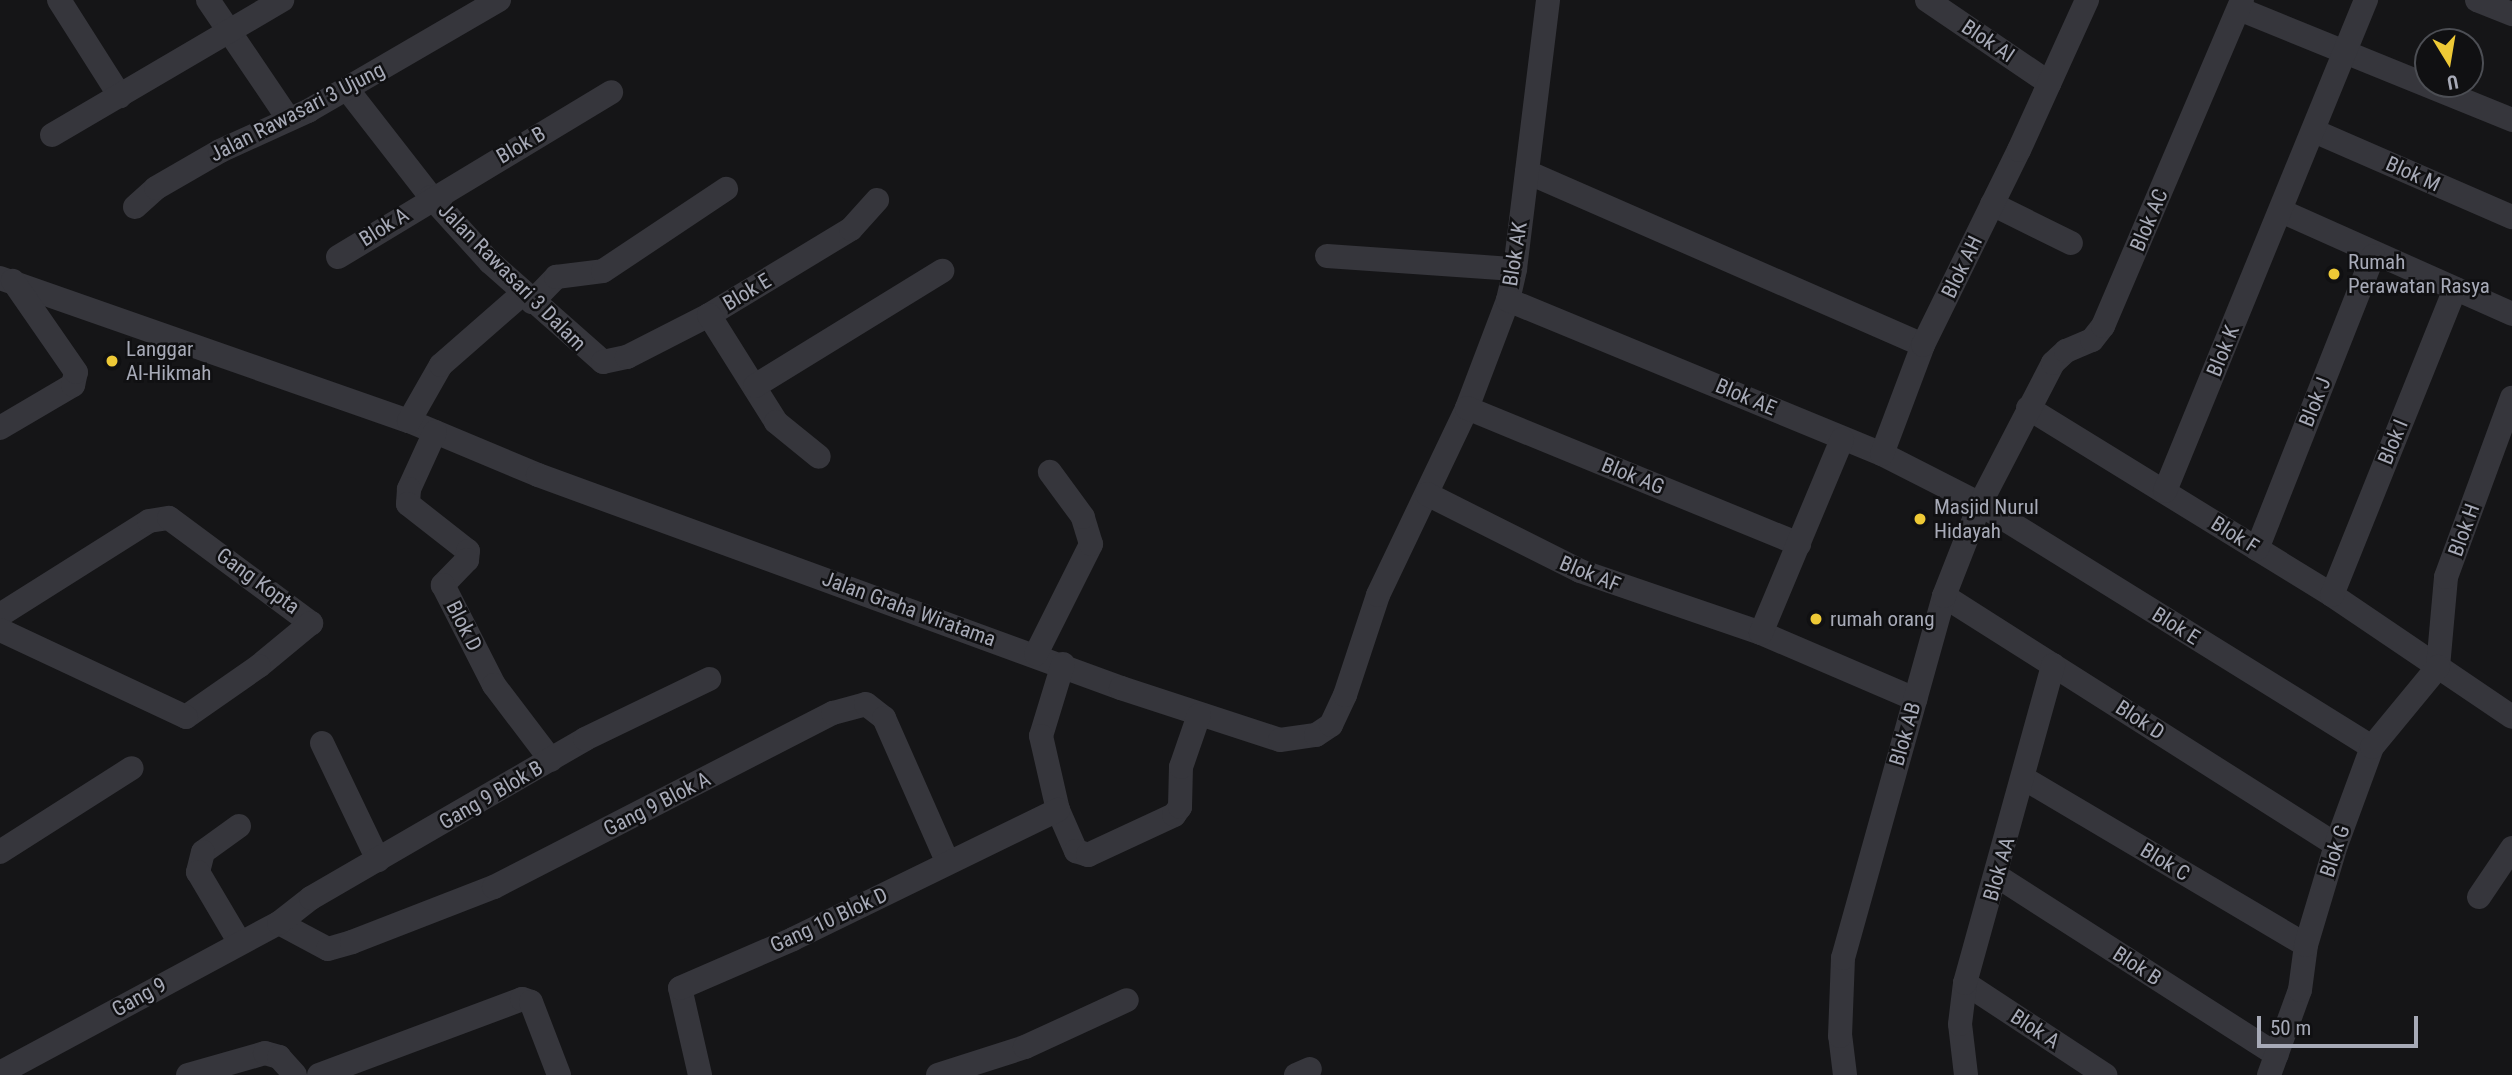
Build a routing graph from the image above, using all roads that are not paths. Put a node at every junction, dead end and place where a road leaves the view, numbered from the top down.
1 (59, 0) edge
2 (208, 0) edge
3 (282, 0) edge
4 (499, 0) edge
5 (1548, 0) edge
6 (1927, 0) edge
7 (2087, 0) edge
8 (2366, 0) edge
9 (2477, 0) edge
10 (2240, 4) edge
11 (2512, 14) edge
12 (228, 30) junction
13 (2344, 48) junction
14 (2049, 83) junction
15 (347, 89) junction
16 (611, 92) dead end
17 (120, 96) junction
18 (288, 118) junction
19 (2512, 120) edge
20 (2314, 131) junction
21 (52, 135) dead end
22 (1527, 172) junction
23 (726, 189) dead end
24 (431, 197) junction
25 (877, 200) dead end
26 (1992, 204) junction
27 (135, 207) dead end
28 (2281, 211) junction
29 (2512, 217) edge
30 (2071, 243) dead end
31 (1327, 256) dead end
32 (2373, 256) junction
33 (338, 257) dead end
34 (1515, 269) junction
35 (942, 271) dead end
36 (6, 280) edge
37 (2455, 289) junction
38 (527, 298) junction
39 (1508, 300) junction
40 (2512, 314) edge
41 (709, 315) junction
42 (1923, 345) junction
43 (603, 362) joint
44 (755, 386) junction
45 (2512, 398) edge
46 (1467, 408) junction
47 (2028, 408) junction
48 (409, 421) junction
49 (0, 428) edge
50 (435, 432) junction
51 (1842, 439) junction
52 (1882, 454) junction
53 (819, 457) dead end
54 (1050, 472) dead end
55 (2165, 491) junction
56 (1427, 494) junction
57 (1980, 504) junction
58 (1799, 544) junction
59 (2257, 549) junction
60 (2332, 595) junction
61 (1944, 596) junction
62 (0, 615) edge
63 (0, 630) edge
64 (1761, 633) junction
65 (1036, 654) junction
66 (1063, 664) junction
67 (2053, 665) junction
68 (2438, 667) junction
69 (709, 680) dead end
70 (1915, 699) junction
71 (1199, 715) junction
72 (2512, 717) edge
73 (1280, 740) joint
74 (322, 743) dead end
75 (2372, 747) junction
76 (551, 761) junction
77 (132, 768) dead end
78 (2025, 779) junction
79 (1058, 810) junction
80 (239, 826) dead end
81 (2336, 845) junction
82 (2512, 848) edge
83 (0, 852) edge
84 (378, 860) junction
85 (948, 863) junction
86 (1997, 876) junction
87 (2479, 897) dead end
88 (279, 923) junction
89 (240, 943) junction
90 (2306, 944) junction
91 (1965, 983) junction
92 (1127, 1000) dead end
93 (2273, 1065) edge
94 (0, 1073) edge
95 (188, 1075) edge
96 (295, 1075) edge
97 (319, 1075) edge
98 (559, 1075) edge
99 (700, 1075) edge
100 (938, 1075) edge
101 (1845, 1075) edge
102 (1966, 1075) edge
103 (2105, 1075) edge

1 - 17 street
2 - 12 street
3 - 12 street
4 - 15 street, Jalan Rawasari 3 Ujung
5 - 22 street, Blok AK
6 - 14 street, Blok AI
7 - 14 street, Blok AH
8 - 13 street, Blok K
9 - 11 street
10 - 13 street
10 - 47 street, Blok AC
12 - 17 street
12 - 18 street
13 - 19 street
13 - 20 street, Blok K
14 - 26 street, Blok AH
15 - 18 street, Jalan Rawasari 3 Ujung
15 - 24 street, Jalan Rawasari 3 Dalam
16 - 24 street, Blok B
17 - 21 street
18 - 27 street, Jalan Rawasari 3 Ujung
20 - 28 street, Blok K
20 - 29 street, Blok M
22 - 34 street, Blok AK
22 - 42 street
23 - 38 street
24 - 33 street, Blok A
24 - 38 street, Jalan Rawasari 3 Dalam
25 - 41 street, Blok E
26 - 30 street
26 - 42 street, Blok AH
28 - 32 street
28 - 55 street, Blok K
31 - 34 street
32 - 37 street
32 - 59 street, Blok J
34 - 39 street, Blok AK
35 - 44 street
36 - 48 street, Jalan Graha Wiratama
36 - 49 street
37 - 40 street
37 - 60 street, Blok I
38 - 43 street, Jalan Rawasari 3 Dalam
38 - 48 street
39 - 46 street, Blok AK
39 - 51 street, Blok AE
41 - 43 street, Blok E
41 - 44 street
42 - 52 street, Blok AH
44 - 53 street
45 - 68 street, Blok H
46 - 56 street, Blok AK
46 - 58 street, Blok AG
47 - 55 street, Blok F
47 - 57 street, Blok AB
48 - 50 street, Jalan Graha Wiratama
50 - 65 street, Jalan Graha Wiratama
50 - 76 street, Blok D
51 - 52 street, Blok AE
51 - 58 street
52 - 57 street, Blok AE
54 - 65 street
55 - 59 street, Blok F
56 - 64 street, Blok AF
56 - 73 street, Blok AK
57 - 61 street, Blok AB
57 - 75 street, Blok E
58 - 64 street
59 - 60 street, Blok F
60 - 68 street, Blok F
61 - 67 street, Blok D
61 - 70 street, Blok AB
62 - 63 street, Gang Kopta
64 - 70 street, Blok AF
65 - 66 street, Jalan Graha Wiratama
66 - 71 street, Jalan Graha Wiratama
66 - 79 street
67 - 78 street, Blok AA
67 - 81 street, Blok D
68 - 72 street, Blok F
68 - 75 street, Blok G
69 - 76 street, Gang 9 Blok B
70 - 101 street, Blok AB
71 - 73 street, Jalan Graha Wiratama
71 - 79 street
74 - 84 street
75 - 81 street, Blok G
76 - 84 street, Gang 9 Blok B
77 - 83 street
78 - 86 street, Blok AA
78 - 90 street, Blok C
79 - 85 street, Gang 10 Blok D
80 - 89 street
81 - 90 street, Blok G
82 - 87 street
84 - 88 street, Gang 9 Blok B
85 - 88 street, Gang 9 Blok A
85 - 99 street, Gang 10 Blok D
86 - 91 street, Blok AA
86 - 93 street, Blok B
88 - 89 street, Gang 9
89 - 94 street, Gang 9
90 - 93 street, Blok G
91 - 102 street, Blok AA
91 - 103 street, Blok A
92 - 100 street
95 - 96 street
97 - 98 street

